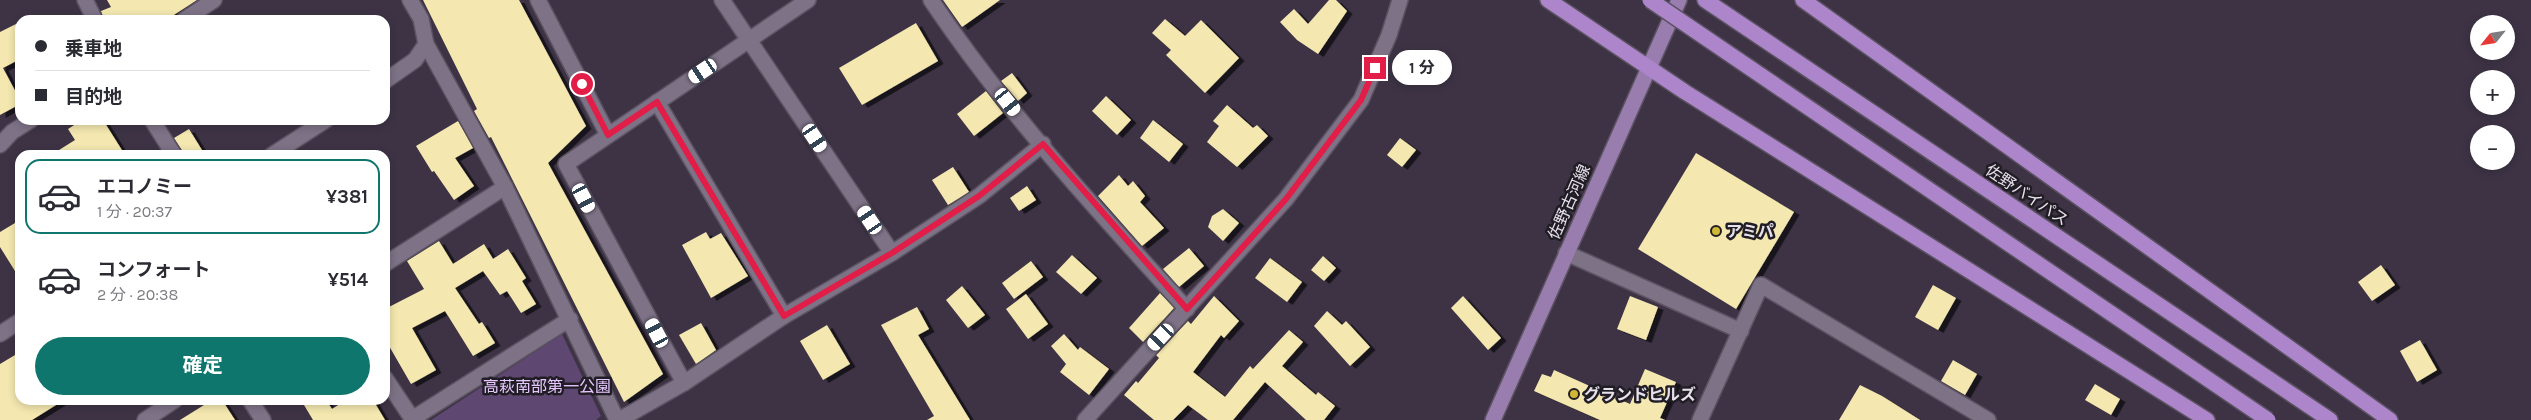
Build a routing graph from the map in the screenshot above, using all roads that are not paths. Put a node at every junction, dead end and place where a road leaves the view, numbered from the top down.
1 (86, 0) edge
2 (214, 0) edge
3 (410, 0) edge
4 (538, 0) edge
5 (722, 0) edge
6 (808, 0) edge
7 (931, 0) edge
8 (1400, 0) edge
9 (1548, 0) edge
10 (1650, 0) edge
11 (1679, 0) edge
12 (1705, 0) edge
13 (1803, 0) edge
14 (93, 15) edge
15 (192, 15) edge
16 (748, 40) junction
17 (426, 44) junction
18 (1648, 69) junction
19 (390, 78) edge
20 (657, 102) junction
21 (21, 125) edge
22 (155, 125) edge
23 (318, 125) edge
24 (6, 133) edge
25 (608, 135) junction
26 (1043, 144) junction
27 (0, 145) edge
28 (171, 150) edge
29 (280, 150) edge
30 (505, 187) junction
31 (892, 253) junction
32 (1566, 253) junction
33 (390, 261) edge
34 (1187, 309) junction
35 (784, 316) junction
36 (570, 320) junction
37 (15, 324) edge
38 (1740, 331) junction
39 (0, 334) edge
40 (684, 383) junction
41 (390, 386) edge
42 (168, 405) edge
43 (253, 405) edge
44 (412, 419) edge
45 (145, 420) edge
46 (263, 420) edge
47 (618, 420) edge
48 (1085, 420) edge
49 (1493, 420) edge
50 (1700, 420) edge
51 (1988, 420) edge
52 (2207, 420) edge
53 (2268, 420) edge
54 (2330, 420) edge
55 (2390, 420) edge

1 - 14 street
2 - 15 street
3 - 17 street
4 - 25 street
5 - 16 street
6 - 16 street
7 - 26 street
8 - 34 street
9 - 18 highway
10 - 53 highway, bridge
11 - 18 main road, 佐野古河線
12 - 54 highway, 佐野バイパス
13 - 55 highway
16 - 20 street
16 - 31 street
17 - 19 street
17 - 30 street
18 - 32 main road, 佐野古河線
18 - 52 highway
20 - 25 street
20 - 35 street
21 - 24 street
22 - 28 street
23 - 29 street
24 - 27 street
25 - 40 street
26 - 31 street
26 - 34 street
30 - 33 street
30 - 36 street
31 - 35 street
32 - 38 street
32 - 49 main road, 佐野古河線
34 - 48 street
35 - 40 street
36 - 44 street
36 - 47 street
37 - 39 street
38 - 50 street
38 - 51 street
40 - 47 street
41 - 44 street
42 - 45 street
43 - 46 street

